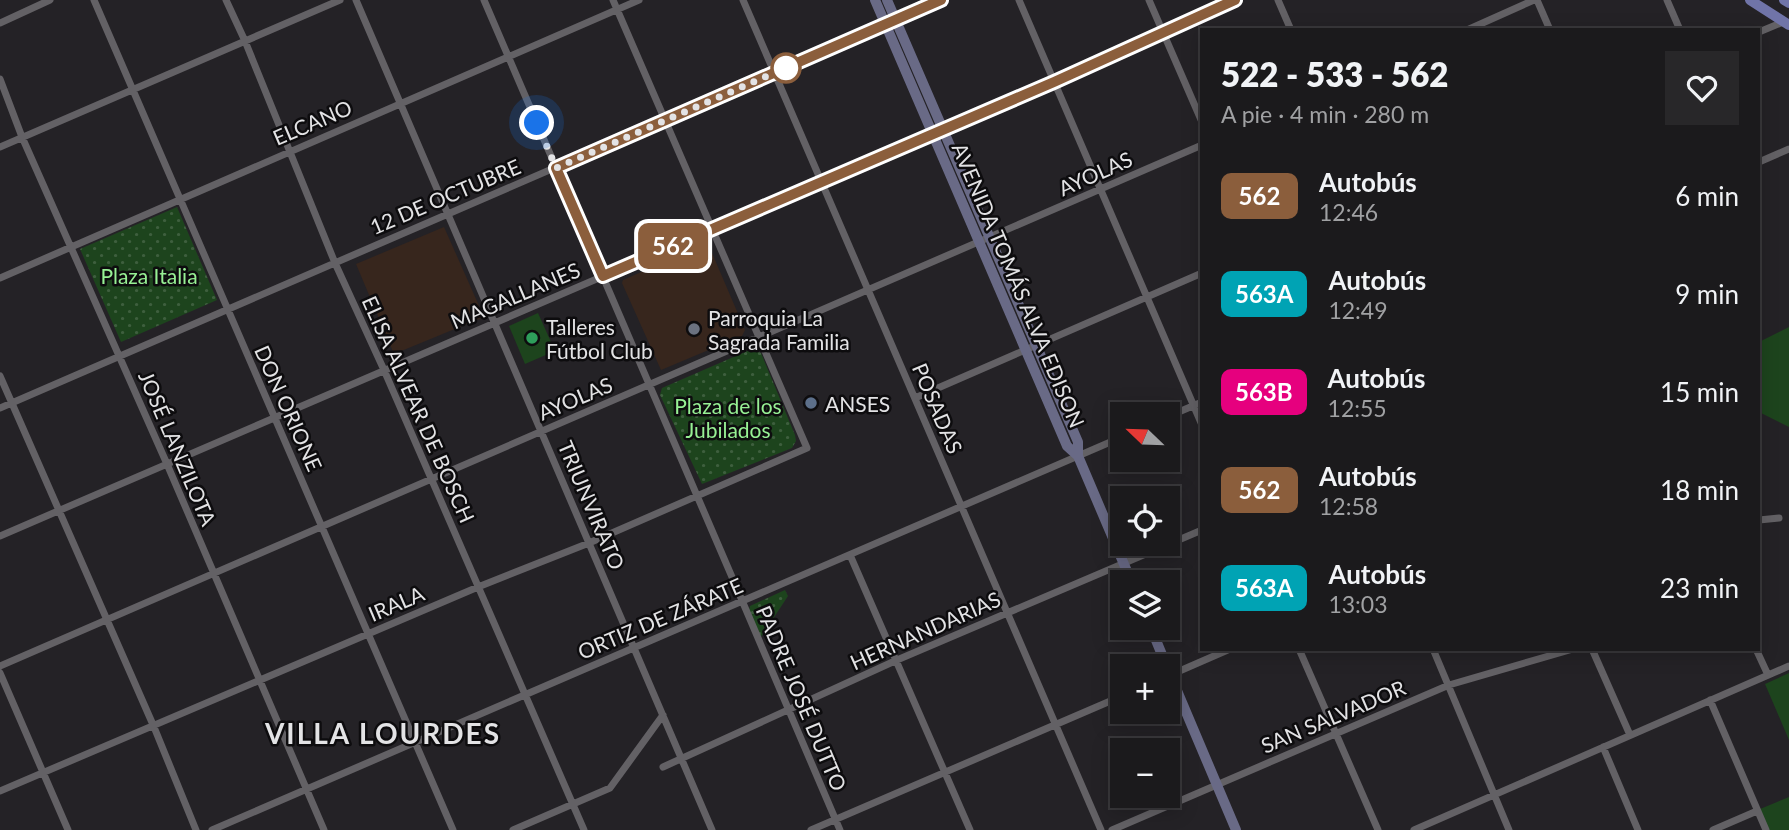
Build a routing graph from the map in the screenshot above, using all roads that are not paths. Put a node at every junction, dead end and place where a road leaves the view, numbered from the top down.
1 (50, 0) edge
2 (94, 0) edge
3 (226, 0) edge
4 (340, 0) edge
5 (356, 0) edge
6 (484, 0) edge
7 (612, 0) edge
8 (639, 0) edge
9 (743, 0) edge
10 (875, 0) edge
11 (887, 0) edge
12 (942, 0) edge
13 (1019, 0) edge
14 (1149, 0) edge
15 (1235, 0) edge
16 (1278, 0) edge
17 (1536, 0) edge
18 (1667, 0) edge
19 (1750, 0) edge
20 (1784, 0) edge
21 (1789, 3) edge
22 (617, 9) junction
23 (891, 22) junction
24 (0, 23) edge
25 (1786, 24) edge
26 (1290, 28) edge
27 (1472, 28) edge
28 (1549, 28) edge
29 (1679, 28) edge
30 (1163, 32) junction
31 (1760, 32) edge
32 (245, 41) junction
33 (508, 57) junction
34 (774, 73) junction
35 (0, 79) edge
36 (1054, 82) junction
37 (133, 89) junction
38 (400, 103) junction
39 (1200, 117) edge
40 (664, 121) junction
41 (938, 132) junction
42 (22, 137) junction
43 (1200, 146) edge
44 (0, 147) edge
45 (1789, 149) edge
46 (289, 151) junction
47 (1760, 162) edge
48 (556, 168) junction
49 (821, 181) junction
50 (1101, 189) junction
51 (180, 198) junction
52 (448, 214) junction
53 (712, 229) junction
54 (985, 240) junction
55 (71, 246) junction
56 (335, 263) junction
57 (1200, 274) edge
58 (603, 276) junction
59 (0, 278) edge
60 (868, 290) junction
61 (1147, 297) junction
62 (227, 310) junction
63 (495, 323) junction
64 (761, 337) junction
65 (1031, 349) junction
66 (120, 356) junction
67 (384, 370) junction
68 (0, 376) edge
69 (651, 384) junction
70 (915, 398) junction
71 (11, 403) junction
72 (1198, 404) edge
73 (0, 408) edge
74 (1180, 412) edge
75 (275, 418) junction
76 (541, 432) junction
77 (1110, 442) edge
78 (1078, 456) junction
79 (167, 464) junction
80 (431, 479) junction
81 (698, 494) junction
82 (962, 506) junction
83 (59, 511) junction
84 (1779, 518) dead end
85 (1760, 520) edge
86 (322, 527) junction
87 (1200, 531) edge
88 (0, 536) edge
89 (589, 543) junction
90 (850, 555) junction
91 (1124, 564) junction
92 (1127, 570) edge
93 (214, 573) junction
94 (478, 587) junction
95 (742, 603) junction
96 (1008, 613) junction
97 (106, 620) junction
98 (369, 634) junction
99 (634, 648) junction
100 (1224, 651) edge
101 (1300, 651) edge
102 (1434, 651) edge
103 (1566, 651) edge
104 (1593, 651) edge
105 (1757, 651) edge
106 (897, 660) junction
107 (0, 666) edge
108 (1789, 666) edge
109 (1180, 667) edge
110 (0, 673) edge
111 (1768, 675) junction
112 (260, 680) junction
113 (1449, 685) junction
114 (525, 695) junction
115 (1180, 699) edge
116 (1710, 700) junction
117 (1110, 701) edge
118 (788, 711) junction
119 (663, 715) junction
120 (1056, 724) junction
121 (154, 727) junction
122 (1336, 733) junction
123 (1630, 735) junction
124 (416, 743) junction
125 (1603, 747) junction
126 (681, 758) junction
127 (663, 767) dead end
128 (43, 772) junction
129 (945, 772) junction
130 (1217, 784) junction
131 (307, 789) junction
132 (0, 791) edge
133 (1494, 795) junction
134 (572, 804) junction
135 (1758, 811) junction
136 (835, 820) junction
137 (68, 830) edge
138 (196, 830) edge
139 (212, 830) edge
140 (324, 830) edge
141 (453, 830) edge
142 (513, 830) edge
143 (584, 830) edge
144 (712, 830) edge
145 (811, 830) edge
146 (840, 830) edge
147 (970, 830) edge
148 (1101, 830) edge
149 (1112, 830) edge
150 (1236, 830) edge
151 (1378, 830) edge
152 (1414, 830) edge
153 (1509, 830) edge
154 (1638, 830) edge
155 (1713, 830) edge
156 (1766, 830) edge

1 - 24 street
2 - 37 street, DON ORIONE
3 - 32 street, ELISA ALVEAR DE BOSCH
4 - 32 street
5 - 38 street, TRIUNVIRATO
6 - 33 street, PADRE JOSÉ DUTTO
7 - 22 street
8 - 22 street, ELCANO
9 - 34 street, POSADAS
10 - 23 main road, AVENIDA TOMÁS ALVA EDISON
11 - 23 main road, AVENIDA TOMÁS ALVA EDISON
12 - 23 street, 12 DE OCTUBRE
13 - 36 street
14 - 30 street
15 - 30 street, MAGALLANES
16 - 26 street
17 - 27 street
17 - 28 street
18 - 29 street
19 - 25 main road
20 - 21 main road
22 - 33 street, ELCANO
22 - 40 street
23 - 34 street, 12 DE OCTUBRE
23 - 41 main road, AVENIDA TOMÁS ALVA EDISON
25 - 31 street
30 - 36 street, MAGALLANES
30 - 39 street
32 - 37 street
32 - 46 street, ELISA ALVEAR DE BOSCH
33 - 38 street, ELCANO
33 - 48 street, PADRE JOSÉ DUTTO
34 - 40 street, 12 DE OCTUBRE
34 - 49 street, POSADAS
35 - 42 street, JOSÉ LANZILOTA
36 - 41 street, MAGALLANES
36 - 50 street
37 - 42 street
37 - 51 street, DON ORIONE
38 - 46 street, ELCANO
38 - 52 street, TRIUNVIRATO
40 - 48 street, 12 DE OCTUBRE
40 - 53 street
41 - 49 street, MAGALLANES
41 - 54 main road, AVENIDA TOMÁS ALVA EDISON
42 - 44 street
42 - 55 street, JOSÉ LANZILOTA
43 - 50 street, AYOLAS
45 - 47 street
46 - 51 street, ELCANO
46 - 56 street, ELISA ALVEAR DE BOSCH
48 - 52 street, 12 DE OCTUBRE
48 - 58 street, PADRE JOSÉ DUTTO
49 - 53 street, MAGALLANES
49 - 60 street, POSADAS
50 - 54 street, AYOLAS
50 - 61 street
51 - 55 street, ELCANO
51 - 62 street, DON ORIONE
52 - 56 street, 12 DE OCTUBRE
52 - 63 street, TRIUNVIRATO
53 - 58 street, MAGALLANES
53 - 64 street
54 - 60 street, AYOLAS
54 - 65 main road, AVENIDA TOMÁS ALVA EDISON
55 - 59 street, ELCANO
55 - 66 street, JOSÉ LANZILOTA
56 - 62 street, 12 DE OCTUBRE
56 - 67 street, ELISA ALVEAR DE BOSCH
57 - 61 street
58 - 63 street, MAGALLANES
58 - 69 street, PADRE JOSÉ DUTTO
60 - 64 street, AYOLAS
60 - 70 street, POSADAS
61 - 65 street
61 - 72 street
62 - 66 street, 12 DE OCTUBRE
62 - 75 street, DON ORIONE
63 - 67 street, MAGALLANES
63 - 76 street, TRIUNVIRATO
64 - 69 street, AYOLAS
64 - 81 street, IRALA
65 - 70 street
65 - 78 main road, AVENIDA TOMÁS ALVA EDISON
65 - 78 main road, AVENIDA TOMÁS ALVA EDISON
66 - 71 street, 12 DE OCTUBRE
66 - 79 street, JOSÉ LANZILOTA
67 - 75 street, MAGALLANES
67 - 80 street, ELISA ALVEAR DE BOSCH
68 - 71 street
69 - 76 street, AYOLAS
69 - 81 street, PADRE JOSÉ DUTTO
70 - 82 street, POSADAS
71 - 73 street, 12 DE OCTUBRE
71 - 83 street
72 - 74 street
75 - 79 street, MAGALLANES
75 - 86 street, DON ORIONE
76 - 80 street, AYOLAS
76 - 89 street, TRIUNVIRATO
77 - 78 street, ORTIZ DE ZÁRATE
78 - 82 street, ORTIZ DE ZÁRATE
78 - 91 main road, AVENIDA TOMÁS ALVA EDISON
79 - 83 street, MAGALLANES
79 - 93 street, JOSÉ LANZILOTA
80 - 86 street, AYOLAS
80 - 94 street, ELISA ALVEAR DE BOSCH
81 - 89 street, IRALA
81 - 95 street, PADRE JOSÉ DUTTO
82 - 90 street, ORTIZ DE ZÁRATE
82 - 96 street, POSADAS
83 - 88 street, MAGALLANES
83 - 97 street
84 - 85 street
86 - 93 street, AYOLAS
86 - 98 street, DON ORIONE
87 - 91 street, HERNANDARIAS
89 - 94 street, IRALA
89 - 99 street, TRIUNVIRATO
90 - 95 street, ORTIZ DE ZÁRATE
90 - 106 street
91 - 92 main road, AVENIDA TOMÁS ALVA EDISON
91 - 96 street, HERNANDARIAS
93 - 97 street, AYOLAS
93 - 112 street, JOSÉ LANZILOTA
94 - 98 street, IRALA
94 - 114 street, ELISA ALVEAR DE BOSCH
95 - 99 street, ORTIZ DE ZÁRATE
95 - 118 street, PADRE JOSÉ DUTTO
96 - 106 street, HERNANDARIAS
96 - 120 street, POSADAS
97 - 107 street, AYOLAS
97 - 121 street
98 - 112 street, IRALA
98 - 124 street, DON ORIONE
99 - 114 street, ORTIZ DE ZÁRATE
99 - 119 street, TRIUNVIRATO
100 - 109 street
101 - 122 street
102 - 113 street
103 - 113 street, SAN SALVADOR
104 - 123 street
105 - 111 street
106 - 118 street, HERNANDARIAS
106 - 129 street
108 - 111 street
110 - 128 street
111 - 116 street
112 - 121 street, IRALA
112 - 131 street, JOSÉ LANZILOTA
113 - 122 street, SAN SALVADOR
113 - 133 street
114 - 124 street, ORTIZ DE ZÁRATE
114 - 134 street, ELISA ALVEAR DE BOSCH
115 - 130 main road
116 - 123 street
116 - 135 street
117 - 120 street
118 - 126 street, HERNANDARIAS
118 - 136 street, PADRE JOSÉ DUTTO
119 - 126 street, TRIUNVIRATO
119 - 134 street
120 - 129 street
120 - 148 street, POSADAS
121 - 128 street, IRALA
121 - 138 street
122 - 130 street, SAN SALVADOR
122 - 151 street
123 - 125 street
124 - 131 street, ORTIZ DE ZÁRATE
124 - 141 street, DON ORIONE
125 - 133 street
125 - 154 street
126 - 127 street, HERNANDARIAS
126 - 144 street, TRIUNVIRATO
128 - 132 street, IRALA
128 - 137 street
129 - 136 street
129 - 147 street
130 - 149 street, SAN SALVADOR
130 - 150 main road
131 - 139 street, ORTIZ DE ZÁRATE
131 - 140 street, JOSÉ LANZILOTA
133 - 152 street
133 - 153 street
134 - 142 street
134 - 143 street, ELISA ALVEAR DE BOSCH
135 - 155 street
135 - 156 street
136 - 145 street
136 - 146 street, PADRE JOSÉ DUTTO

